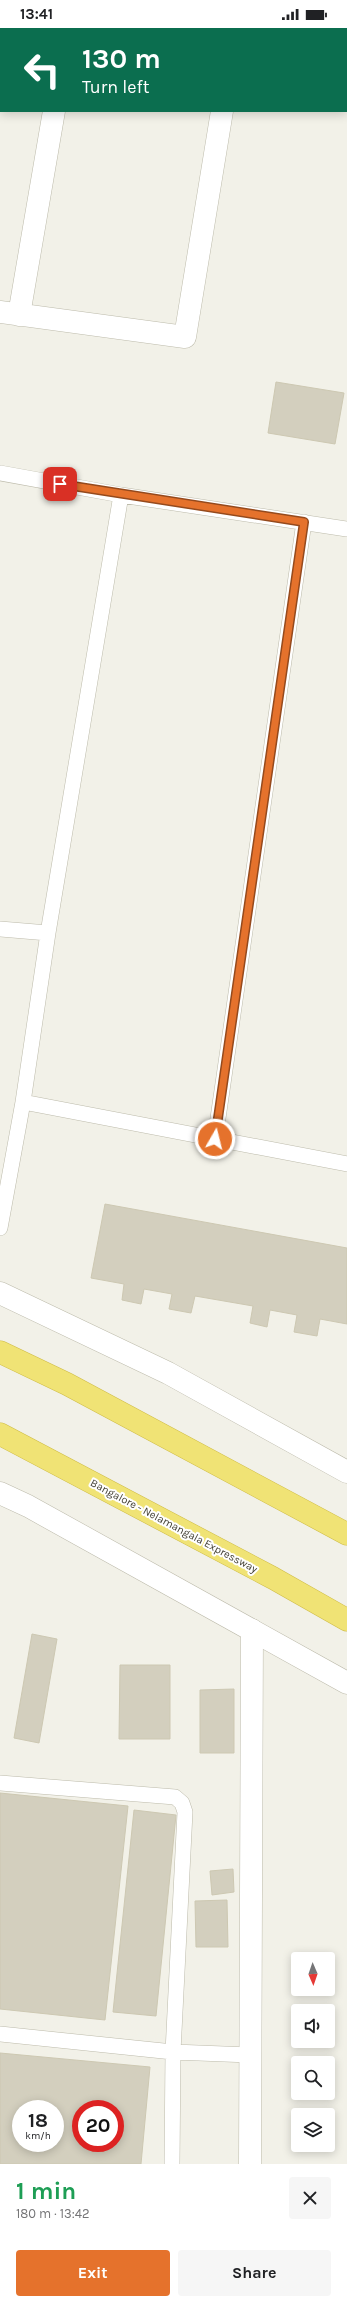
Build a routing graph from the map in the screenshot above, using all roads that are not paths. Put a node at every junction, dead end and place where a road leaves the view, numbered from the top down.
1 (54, 112) edge
2 (222, 112) edge
3 (10, 314) edge
4 (0, 473) edge
5 (121, 495) junction
6 (304, 522) junction
7 (347, 528) edge
8 (0, 929) edge
9 (48, 934) junction
10 (23, 1102) junction
11 (215, 1139) junction
12 (347, 1164) edge
13 (0, 1228) edge
14 (0, 1294) edge
15 (0, 1352) edge
16 (0, 1434) edge
17 (347, 1472) edge
18 (0, 1493) edge
19 (347, 1534) edge
20 (347, 1620) edge
21 (252, 1630) junction
22 (347, 1683) edge
23 (0, 1783) edge
24 (0, 2034) edge
25 (173, 2052) junction
26 (250, 2055) junction
27 (172, 2164) edge
28 (250, 2164) edge

1 - 3 street
2 - 3 street
4 - 5 lane
5 - 6 lane
5 - 9 lane
6 - 7 lane
6 - 11 lane
8 - 9 lane
9 - 10 lane
10 - 11 lane
10 - 13 lane
11 - 12 lane
14 - 17 street
15 - 19 highway
16 - 20 highway, Bangalore - Nelamangala Expressway
18 - 21 street
21 - 22 street
21 - 26 street
23 - 25 lane
24 - 25 lane
25 - 26 lane
25 - 27 lane
26 - 28 street

